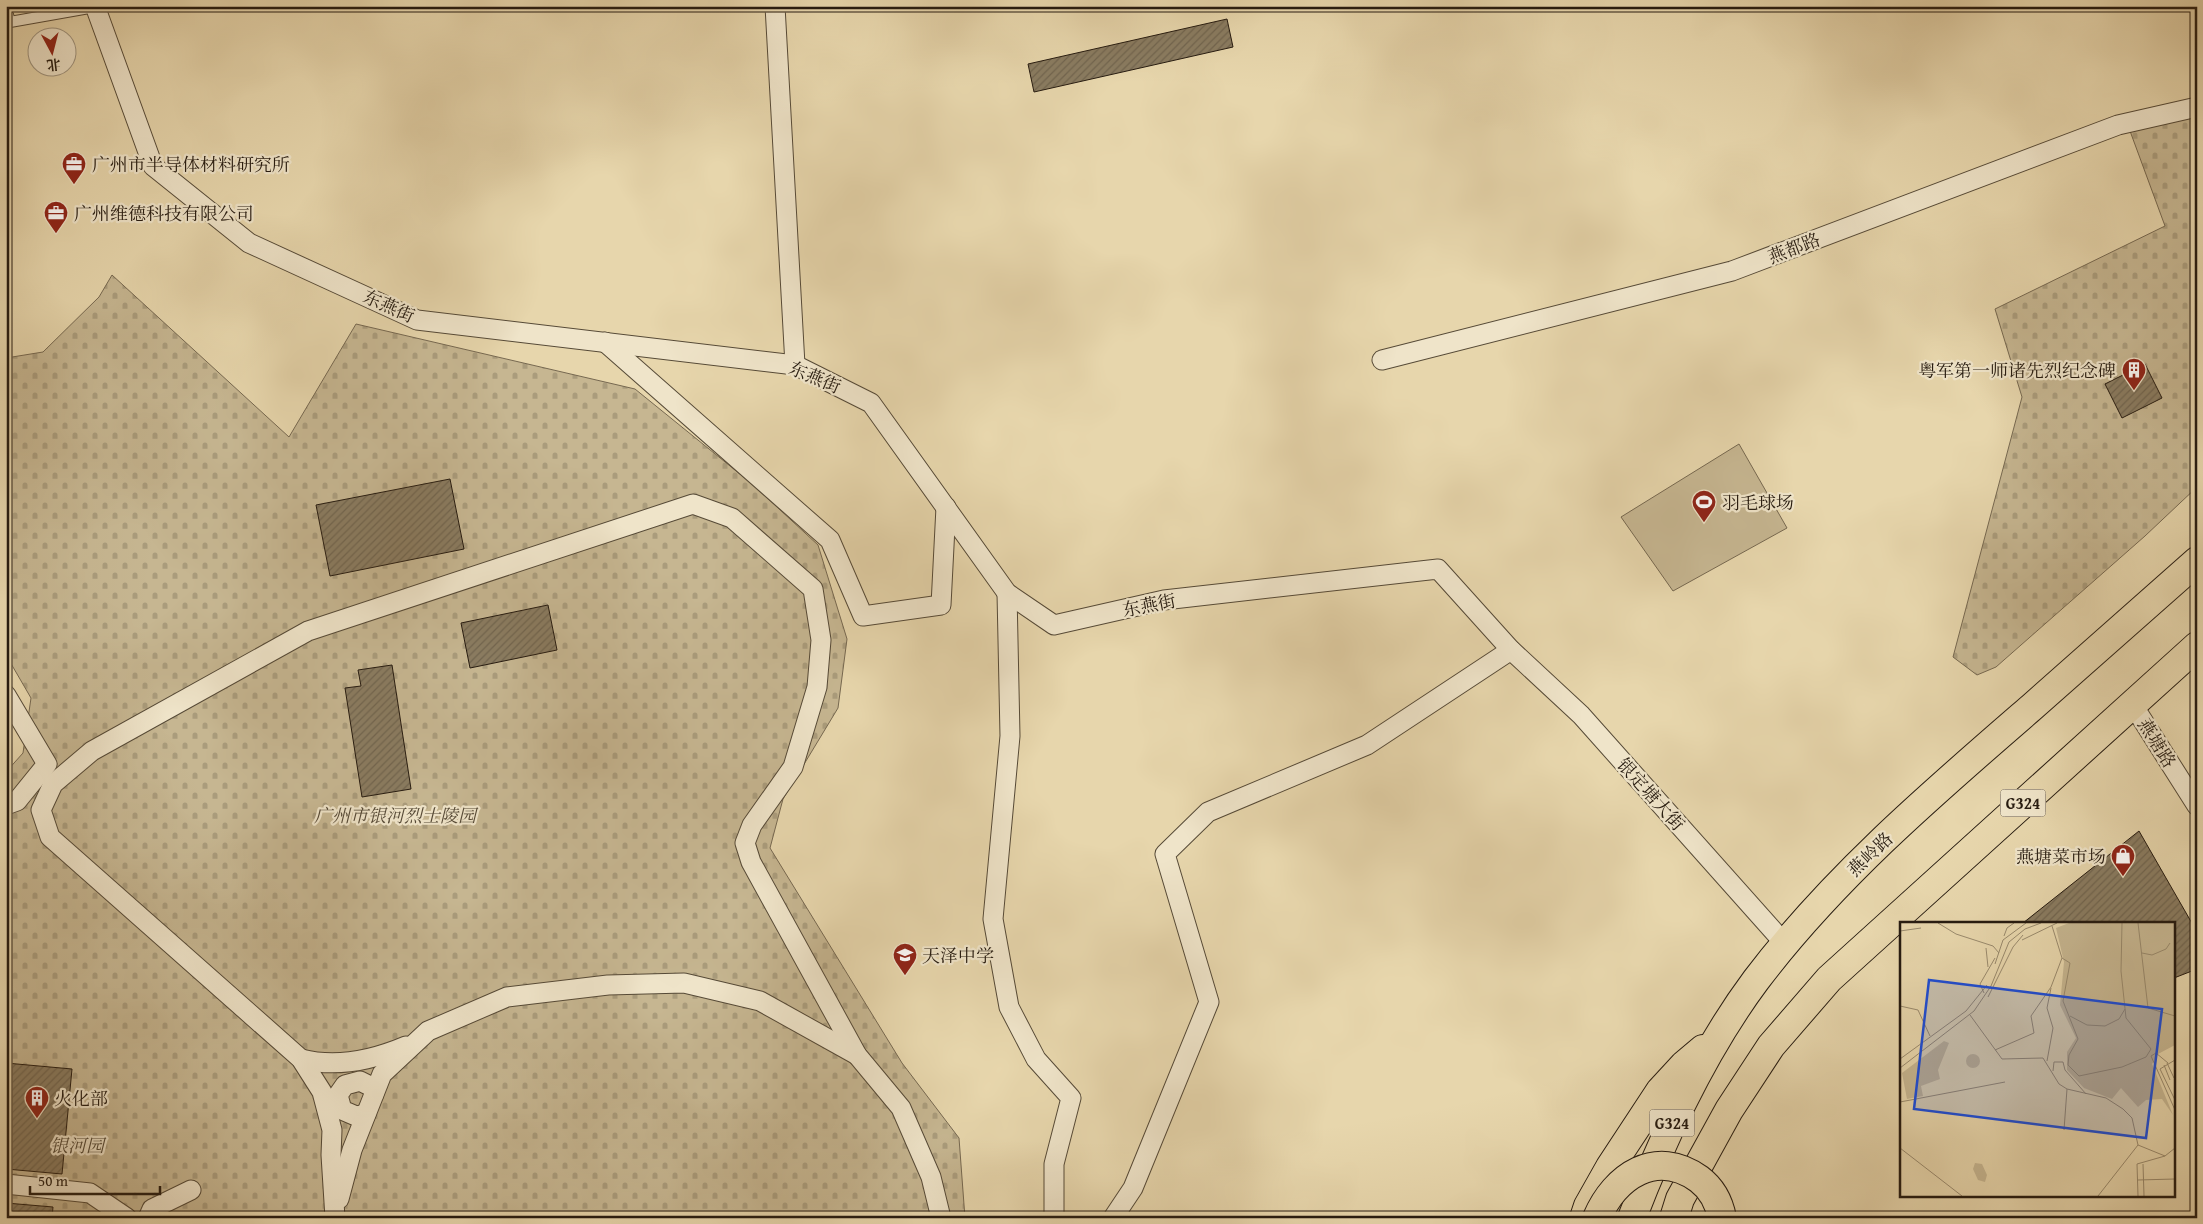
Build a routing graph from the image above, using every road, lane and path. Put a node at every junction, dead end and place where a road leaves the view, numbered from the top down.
1 (95, 6) edge
2 (775, 6) edge
3 (6, 7) edge
4 (2197, 107) edge
5 (605, 342) junction
6 (1382, 360) dead end
7 (795, 365) junction
8 (946, 507) junction
9 (2197, 561) edge
10 (1007, 593) junction
11 (2197, 646) edge
12 (1511, 650) junction
13 (6, 695) edge
14 (2133, 705) junction
15 (6, 805) edge
16 (2197, 806) edge
17 (1785, 944) junction
18 (1721, 1033) junction
19 (416, 1041) junction
20 (858, 1055) junction
21 (301, 1059) junction
22 (374, 1094) junction
23 (333, 1104) junction
24 (366, 1114) junction
25 (6, 1184) edge
26 (191, 1190) dead end
27 (335, 1217) edge
28 (127, 1218) edge
29 (148, 1218) edge
30 (941, 1218) edge
31 (1054, 1218) edge
32 (1113, 1218) edge
33 (1584, 1218) edge
34 (1597, 1218) edge
35 (1632, 1218) edge
36 (1674, 1218) edge
37 (1722, 1218) edge

1 - 3 lane
1 - 5 street, 东燕街
2 - 7 street
4 - 6 street, 燕都路
5 - 7 street, 东燕街
5 - 8 street
7 - 8 street, 东燕街
8 - 10 street, 东燕街
9 - 17 highway, 燕岭路 / G324
10 - 12 street, 东燕街
10 - 31 street
11 - 14 highway, G324
12 - 17 street, 银定塘大街
12 - 32 street
13 - 15 street
14 - 16 street, 燕塘路
14 - 36 highway, G324
17 - 18 highway, 燕岭路 / G324
18 - 33 highway
18 - 35 highway, 燕岭路 / G324
19 - 20 street
19 - 21 street
19 - 22 street
20 - 21 street
20 - 30 street
21 - 23 street
22 - 23 street
22 - 24 street
23 - 24 street
23 - 27 street
24 - 27 street
25 - 28 street
26 - 29 street
34 - 37 highway, bridge

